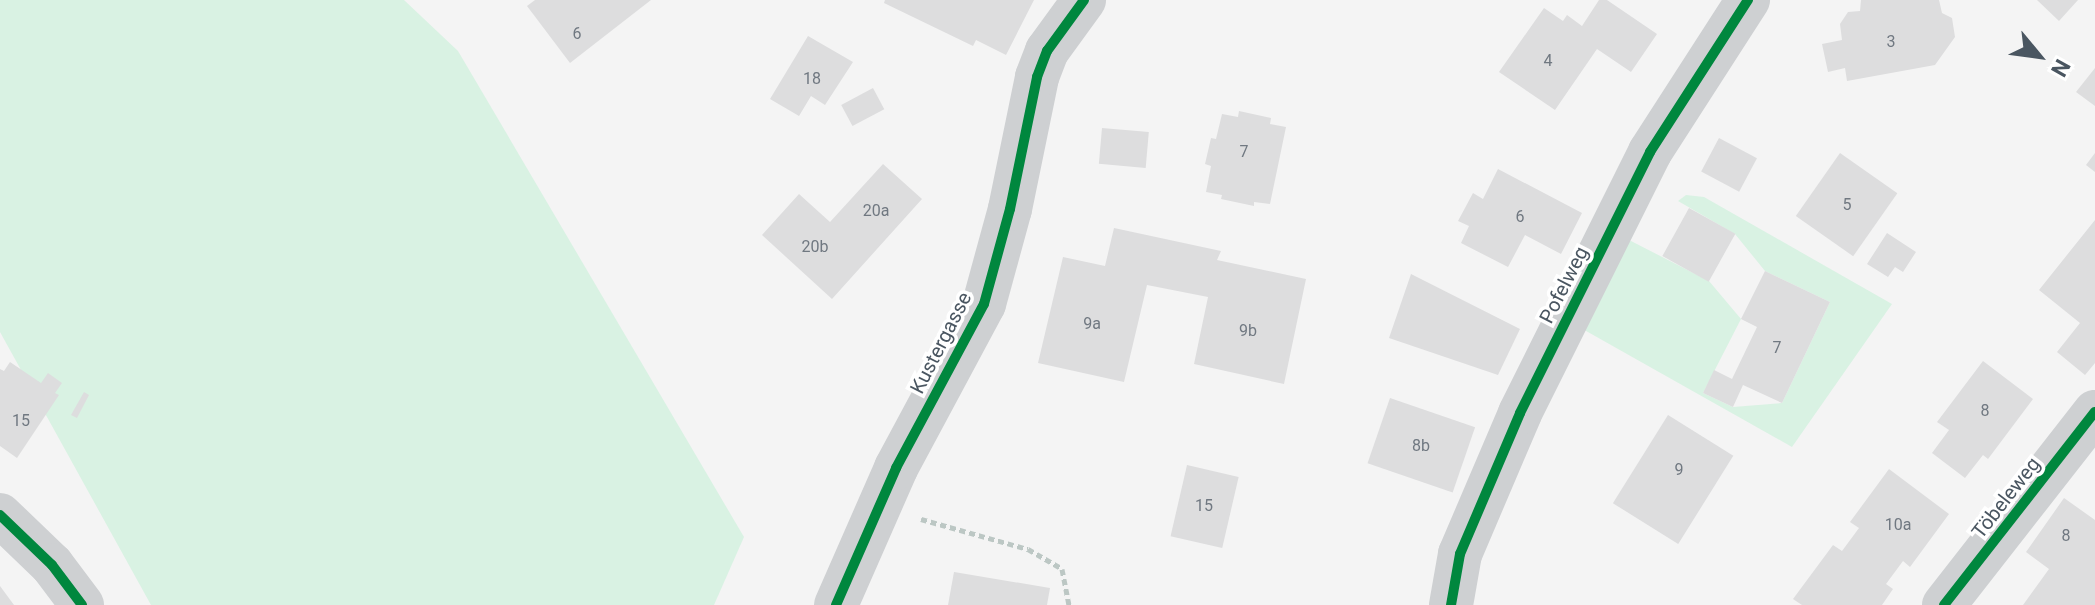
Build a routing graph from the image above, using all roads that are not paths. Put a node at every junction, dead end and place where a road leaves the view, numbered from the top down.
1 (1084, 0) edge
2 (1748, 0) edge
3 (2095, 412) edge
4 (0, 515) edge
5 (82, 605) edge
6 (836, 605) edge
7 (1451, 605) edge
8 (1944, 605) edge

1 - 6 street, Kustergasse
2 - 7 street, Pofelweg
3 - 8 street, Töbeleweg
4 - 5 street

